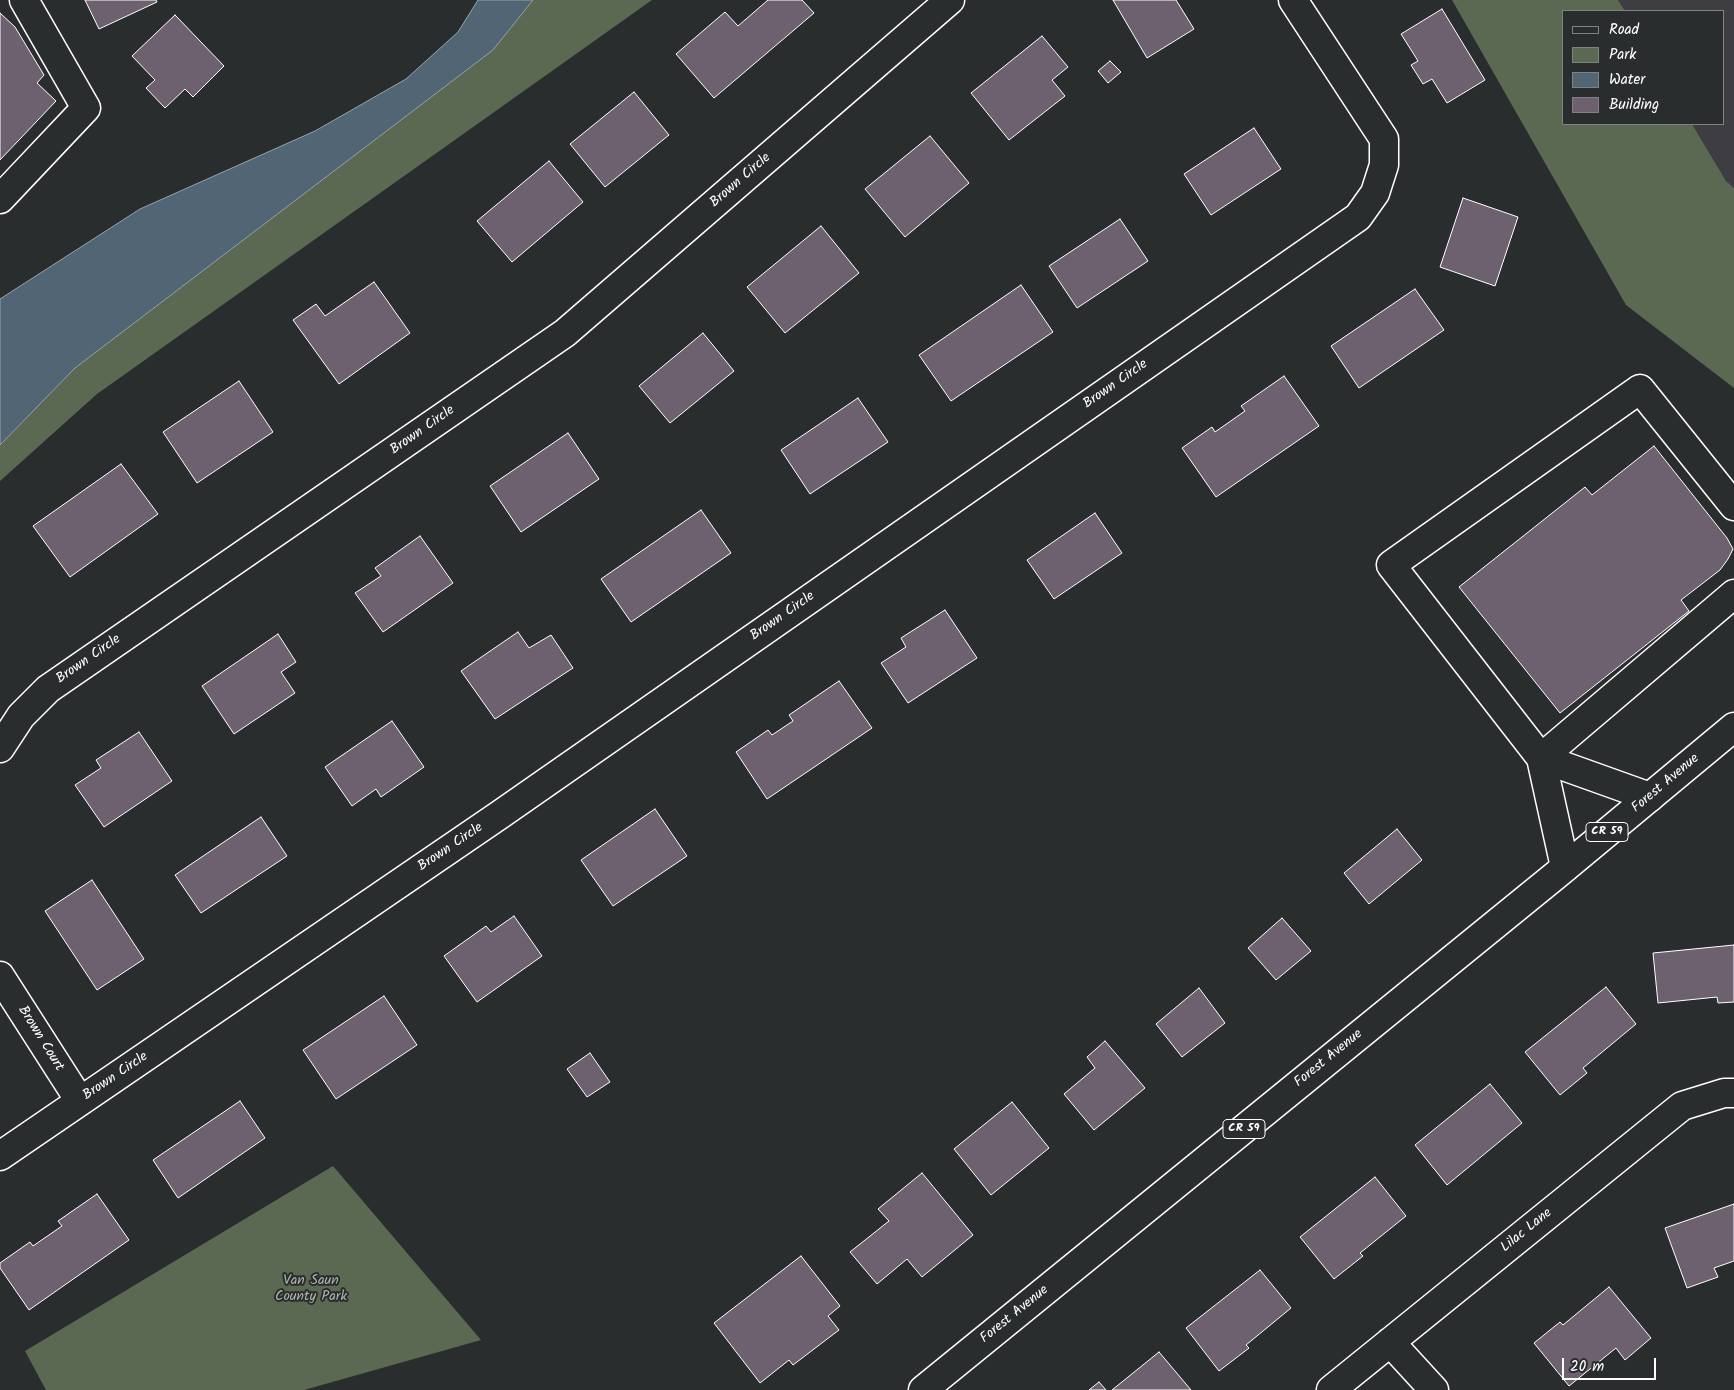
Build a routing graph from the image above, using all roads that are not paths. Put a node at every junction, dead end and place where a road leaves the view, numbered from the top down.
1 (24, 0) edge
2 (950, 0) edge
3 (1293, 0) edge
4 (0, 200) edge
5 (1734, 506) edge
6 (1734, 594) edge
7 (1734, 727) edge
8 (0, 748) edge
9 (1541, 758) junction
10 (1650, 797) junction
11 (1565, 868) junction
12 (0, 976) edge
13 (1734, 1093) edge
14 (80, 1101) junction
15 (0, 1156) edge
16 (1390, 1342) junction
17 (923, 1390) edge
18 (1331, 1390) edge
19 (1434, 1390) edge

1 - 4 street
2 - 8 street, Brown Circle
3 - 14 street, Brown Circle
5 - 9 street
6 - 9 street
7 - 10 street, Forest Avenue / CR 59
9 - 10 street
9 - 11 street
10 - 11 street, Forest Avenue / CR 59
11 - 17 street, Forest Avenue / CR 59
12 - 14 street, Brown Court
13 - 16 street, Lilac Lane
14 - 15 street, Brown Circle
16 - 18 street, Lilac Lane
16 - 19 street

